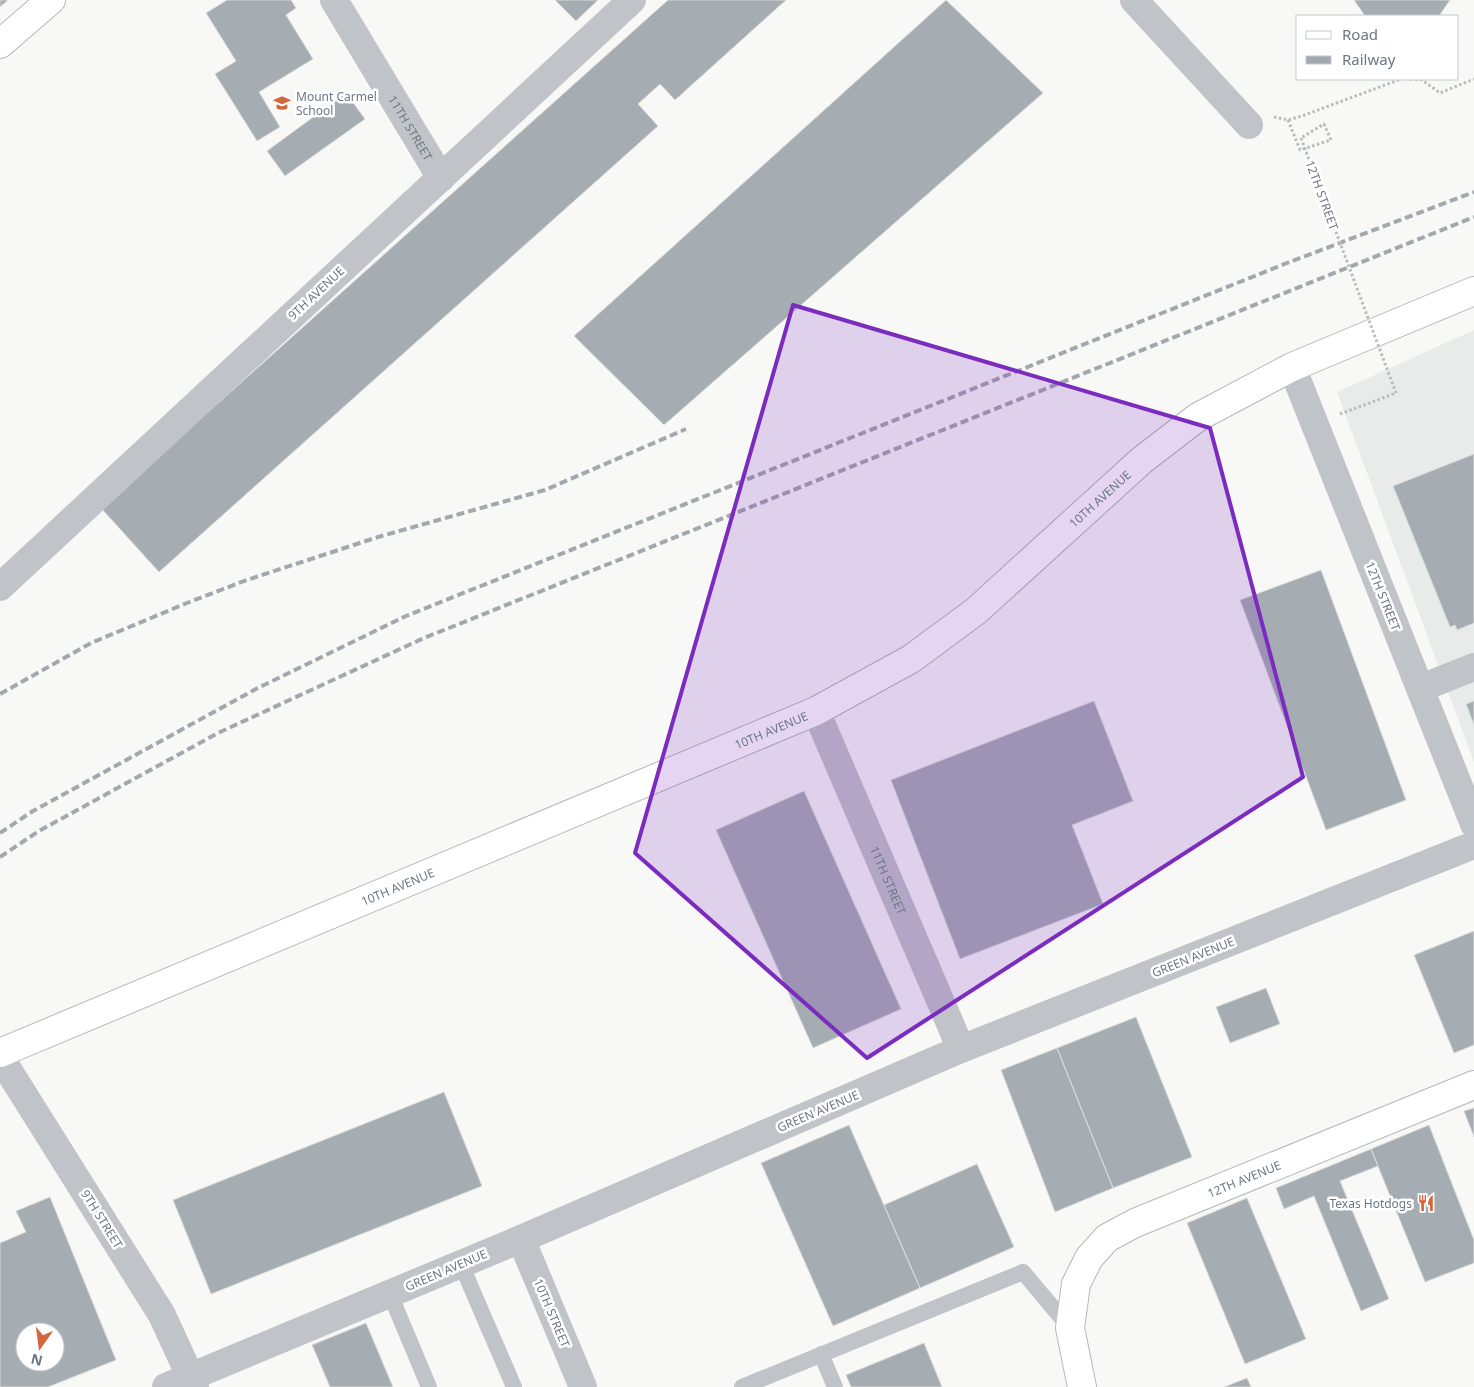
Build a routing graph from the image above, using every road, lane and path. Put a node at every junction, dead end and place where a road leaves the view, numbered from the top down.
1 (50, 0) edge
2 (334, 0) edge
3 (632, 0) edge
4 (1134, 0) edge
5 (0, 44) edge
6 (1474, 79) edge
7 (1398, 80) edge
8 (1422, 80) edge
9 (1257, 120) joint
10 (1288, 120) junction
11 (441, 178) junction
12 (1474, 291) edge
13 (1292, 367) junction
14 (1360, 406) dead end
15 (0, 587) edge
16 (1474, 667) edge
17 (1421, 688) junction
18 (816, 711) junction
19 (1474, 824) edge
20 (1474, 845) edge
21 (961, 1049) junction
22 (0, 1055) edge
23 (1474, 1085) edge
24 (521, 1239) junction
25 (461, 1264) junction
26 (390, 1294) junction
27 (1070, 1328) junction
28 (821, 1354) junction
29 (184, 1384) edge
30 (429, 1387) edge
31 (514, 1387) edge
32 (583, 1387) edge
33 (742, 1387) edge
34 (834, 1387) edge
35 (1082, 1387) edge

1 - 5 main road
2 - 11 street, 11TH STREET
3 - 11 street, 9TH AVENUE
4 - 9 street
6 - 8 path
7 - 10 path
9 - 10 path
10 - 14 path, 12TH STREET, bridge
11 - 15 street, 9TH AVENUE
12 - 13 main road, 10TH AVENUE
13 - 17 street, 12TH STREET
13 - 18 main road, 10TH AVENUE
16 - 17 street
17 - 19 street, 12TH STREET
18 - 21 street, 11TH STREET
18 - 22 main road, 10TH AVENUE
20 - 21 street, GREEN AVENUE
21 - 24 street, GREEN AVENUE
22 - 29 street, 9TH STREET
23 - 27 main road, 12TH AVENUE
24 - 25 street, GREEN AVENUE
24 - 32 street, 10TH STREET
25 - 26 street, GREEN AVENUE
25 - 31 lane
26 - 29 street, GREEN AVENUE
26 - 30 lane
27 - 28 lane
27 - 35 main road
28 - 33 lane
28 - 34 lane

